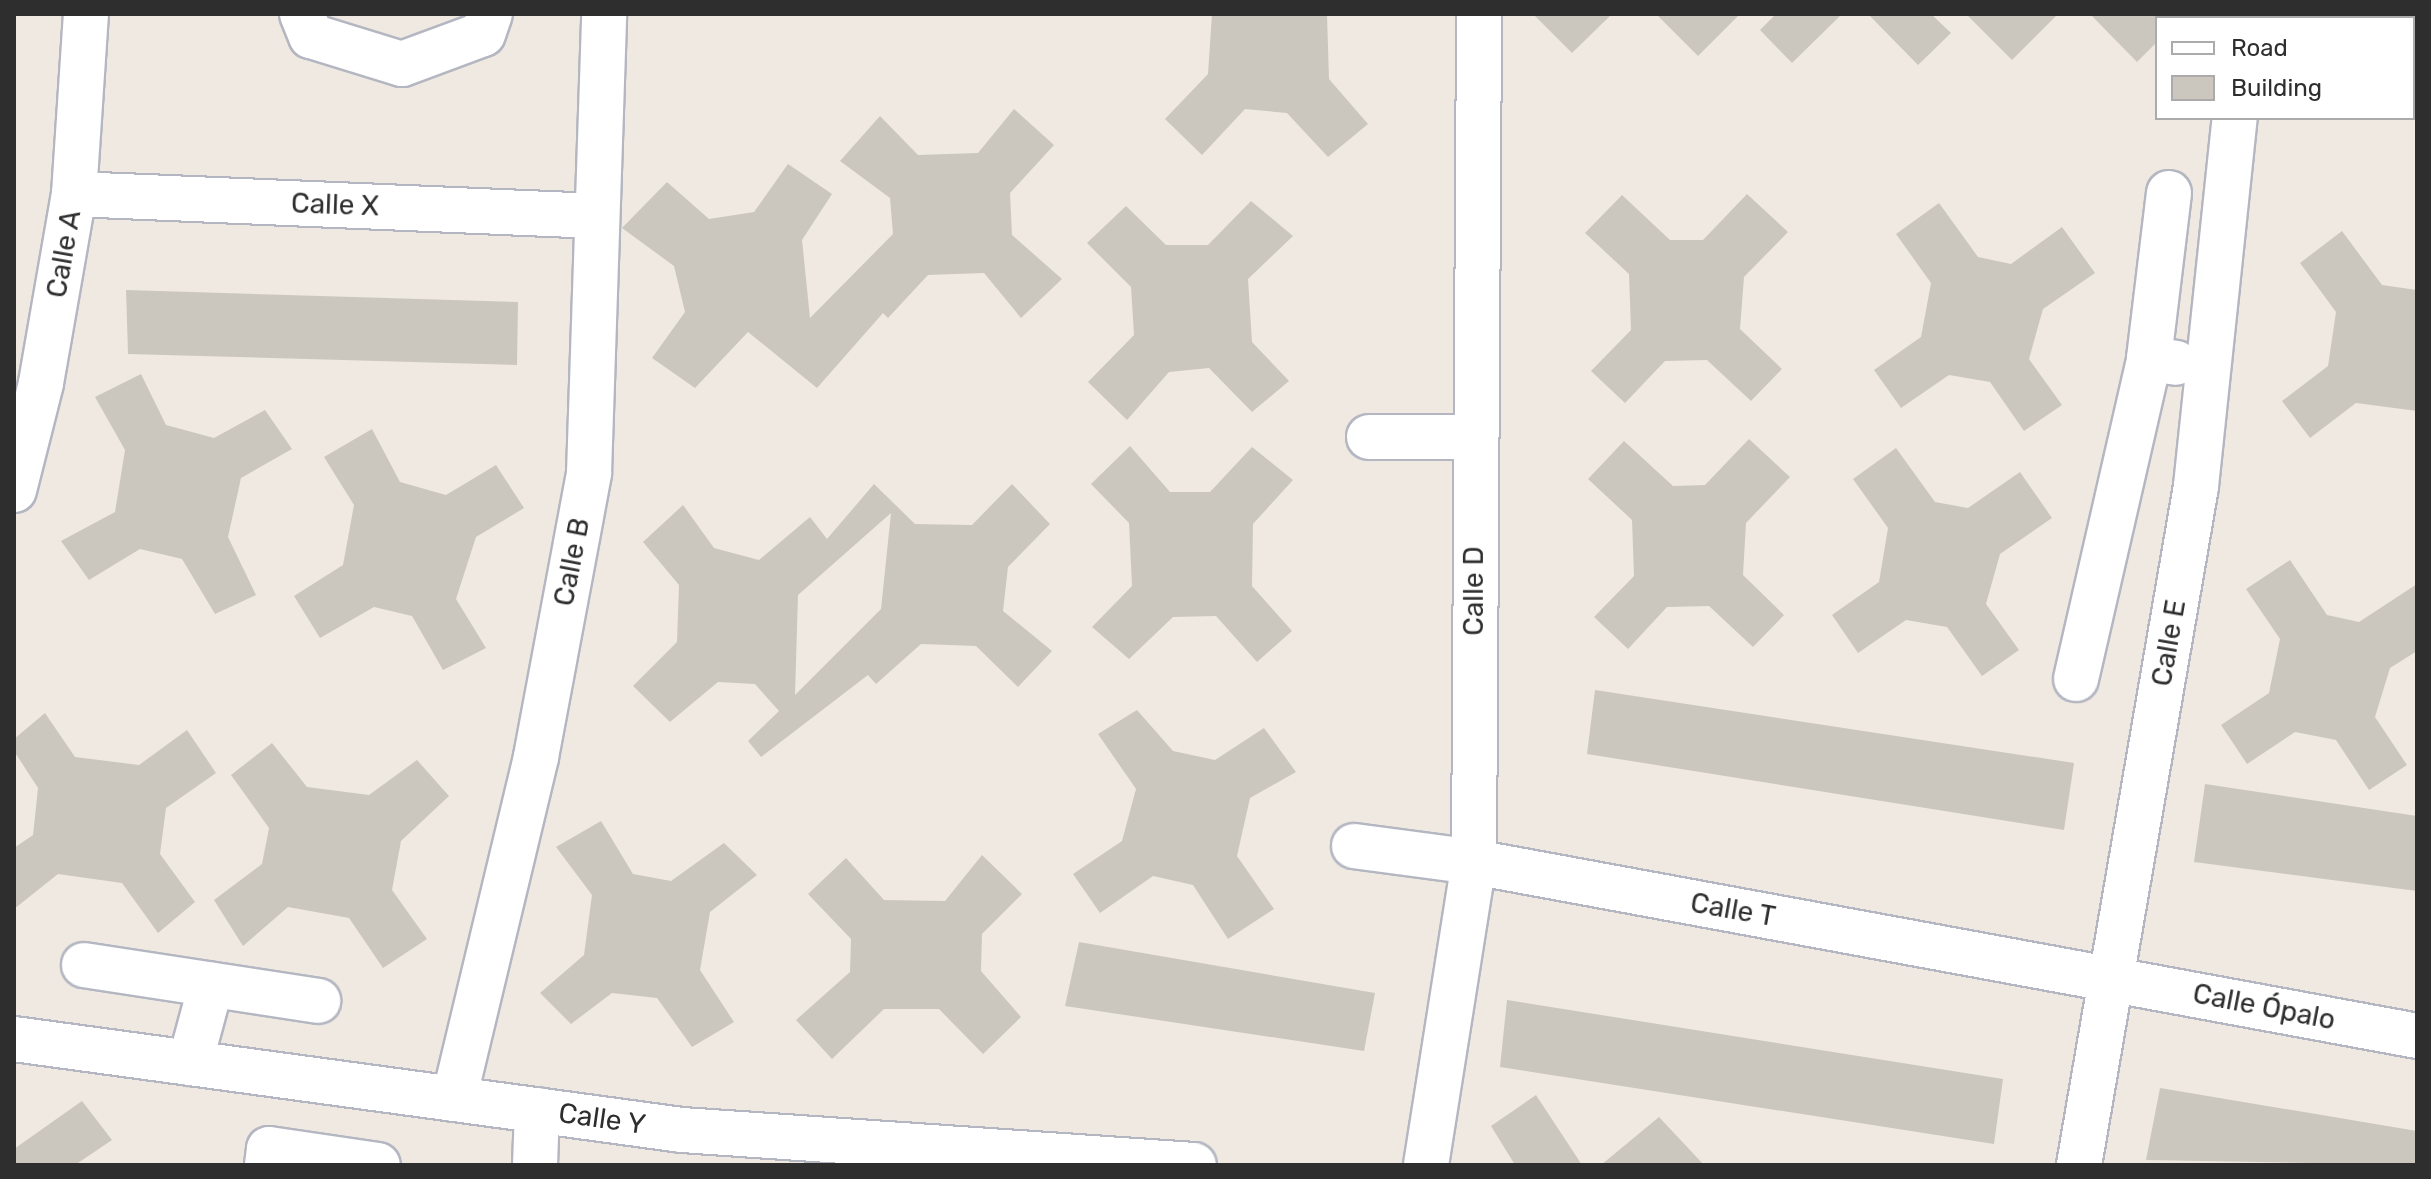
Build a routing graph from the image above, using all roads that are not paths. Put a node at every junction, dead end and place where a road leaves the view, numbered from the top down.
1 (86, 14) edge
2 (302, 14) edge
3 (490, 14) edge
4 (604, 14) edge
5 (1479, 14) edge
6 (2235, 120) edge
7 (2169, 193) dead end
8 (74, 194) junction
9 (597, 216) junction
10 (2149, 359) junction
11 (2210, 369) junction
12 (28, 380) edge
13 (1369, 437) dead end
14 (1474, 437) junction
15 (14, 490) edge
16 (2076, 679) dead end
17 (1354, 846) dead end
18 (1474, 862) junction
19 (84, 965) dead end
20 (2112, 979) junction
21 (211, 985) junction
22 (318, 1001) dead end
23 (2417, 1036) edge
24 (14, 1039) edge
25 (190, 1063) junction
26 (454, 1099) junction
27 (537, 1110) junction
28 (808, 1153) edge
29 (267, 1165) edge
30 (378, 1165) edge
31 (535, 1165) edge
32 (1194, 1165) edge
33 (1426, 1165) edge
34 (2079, 1165) edge

1 - 8 street, Calle A
2 - 3 street
4 - 9 street, Calle B
5 - 14 street, Calle D
6 - 11 street, Calle E
7 - 10 street
8 - 9 street, Calle X
8 - 12 street, Calle A
9 - 26 street, Calle B
10 - 11 street
10 - 16 street
11 - 20 street, Calle E
12 - 15 street, Calle A
13 - 14 street
14 - 18 street, Calle D
17 - 18 street, Calle T
18 - 20 street, Calle T
18 - 33 street, Calle D
19 - 21 street
20 - 23 street, Calle Ópalo
20 - 34 street, Calle E
21 - 22 street
21 - 25 street
24 - 25 street, Calle Y
25 - 26 street, Calle Y
26 - 27 street, Calle Y
27 - 28 street, Calle Y
27 - 31 street
28 - 32 street, Calle Y
29 - 30 street

